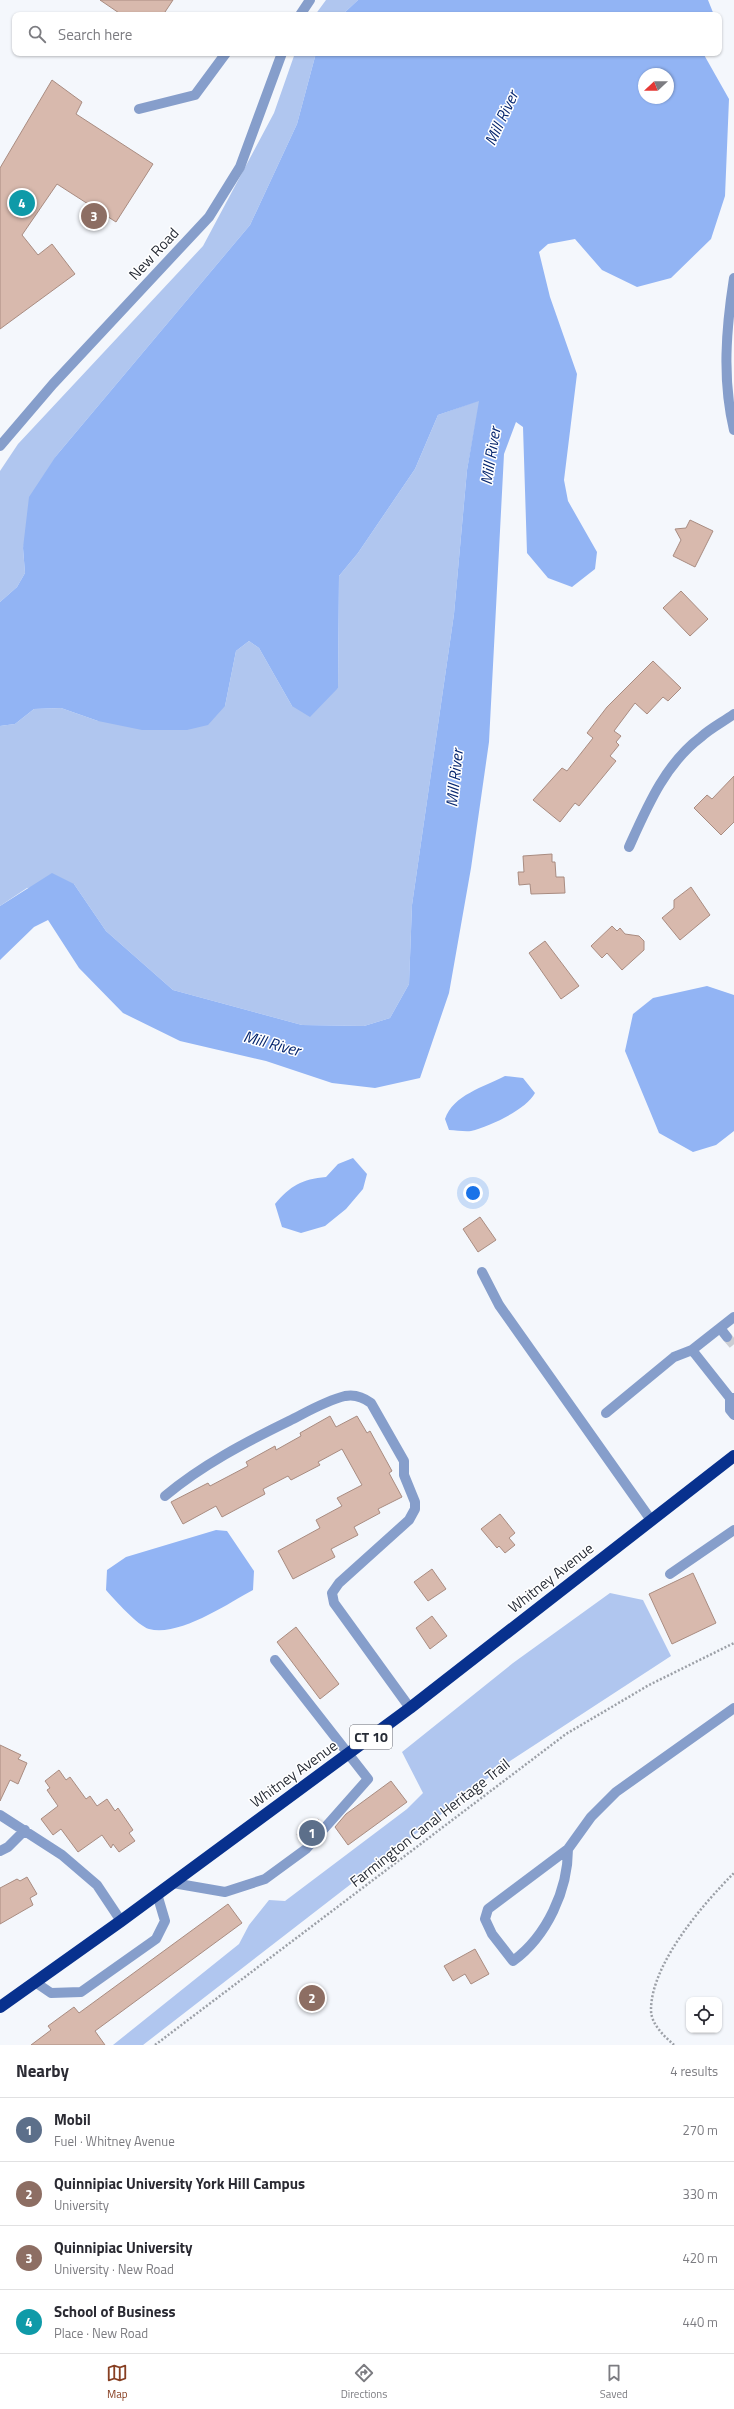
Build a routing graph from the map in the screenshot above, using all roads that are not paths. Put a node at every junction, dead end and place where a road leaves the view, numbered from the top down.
1 (310, 0) edge
2 (302, 12) edge
3 (224, 56) edge
4 (281, 56) edge
5 (139, 109) dead end
6 (734, 278) edge
7 (734, 430) edge
8 (0, 446) edge
9 (734, 714) edge
10 (629, 847) dead end
11 (482, 1272) dead end
12 (734, 1317) edge
13 (720, 1328) junction
14 (727, 1337) tunnel mouth
15 (692, 1350) junction
16 (731, 1395) edge
17 (606, 1412) dead end
18 (734, 1415) edge
19 (734, 1456) edge
20 (165, 1496) dead end
21 (651, 1520) junction
22 (734, 1530) edge
23 (670, 1574) dead end
24 (275, 1660) dead end
25 (410, 1708) junction
26 (734, 1708) edge
27 (348, 1753) junction
28 (0, 1815) edge
29 (25, 1830) junction
30 (568, 1849) junction
31 (0, 1851) edge
32 (172, 1883) junction
33 (157, 1894) junction
34 (121, 1921) junction
35 (35, 1982) junction
36 (0, 2007) edge

1 - 2 street
3 - 5 street
4 - 8 street, New Road
6 - 7 street
9 - 10 street
11 - 21 street
12 - 13 street
13 - 14 street
13 - 15 street
15 - 16 street
15 - 17 street
16 - 18 street
19 - 21 highway, Whitney Avenue / CT 10
20 - 25 street
21 - 25 highway, Whitney Avenue / CT 10
22 - 23 street
24 - 27 street
25 - 27 highway, Whitney Avenue / CT 10
26 - 30 street
27 - 32 highway, Whitney Avenue / CT 10
27 - 32 street
28 - 29 street
29 - 31 street
29 - 34 street
30 - 30 street
32 - 33 highway, Whitney Avenue / CT 10
33 - 34 highway, Whitney Avenue / CT 10
33 - 35 street
34 - 35 highway, Whitney Avenue / CT 10
35 - 36 highway, Whitney Avenue / CT 10

